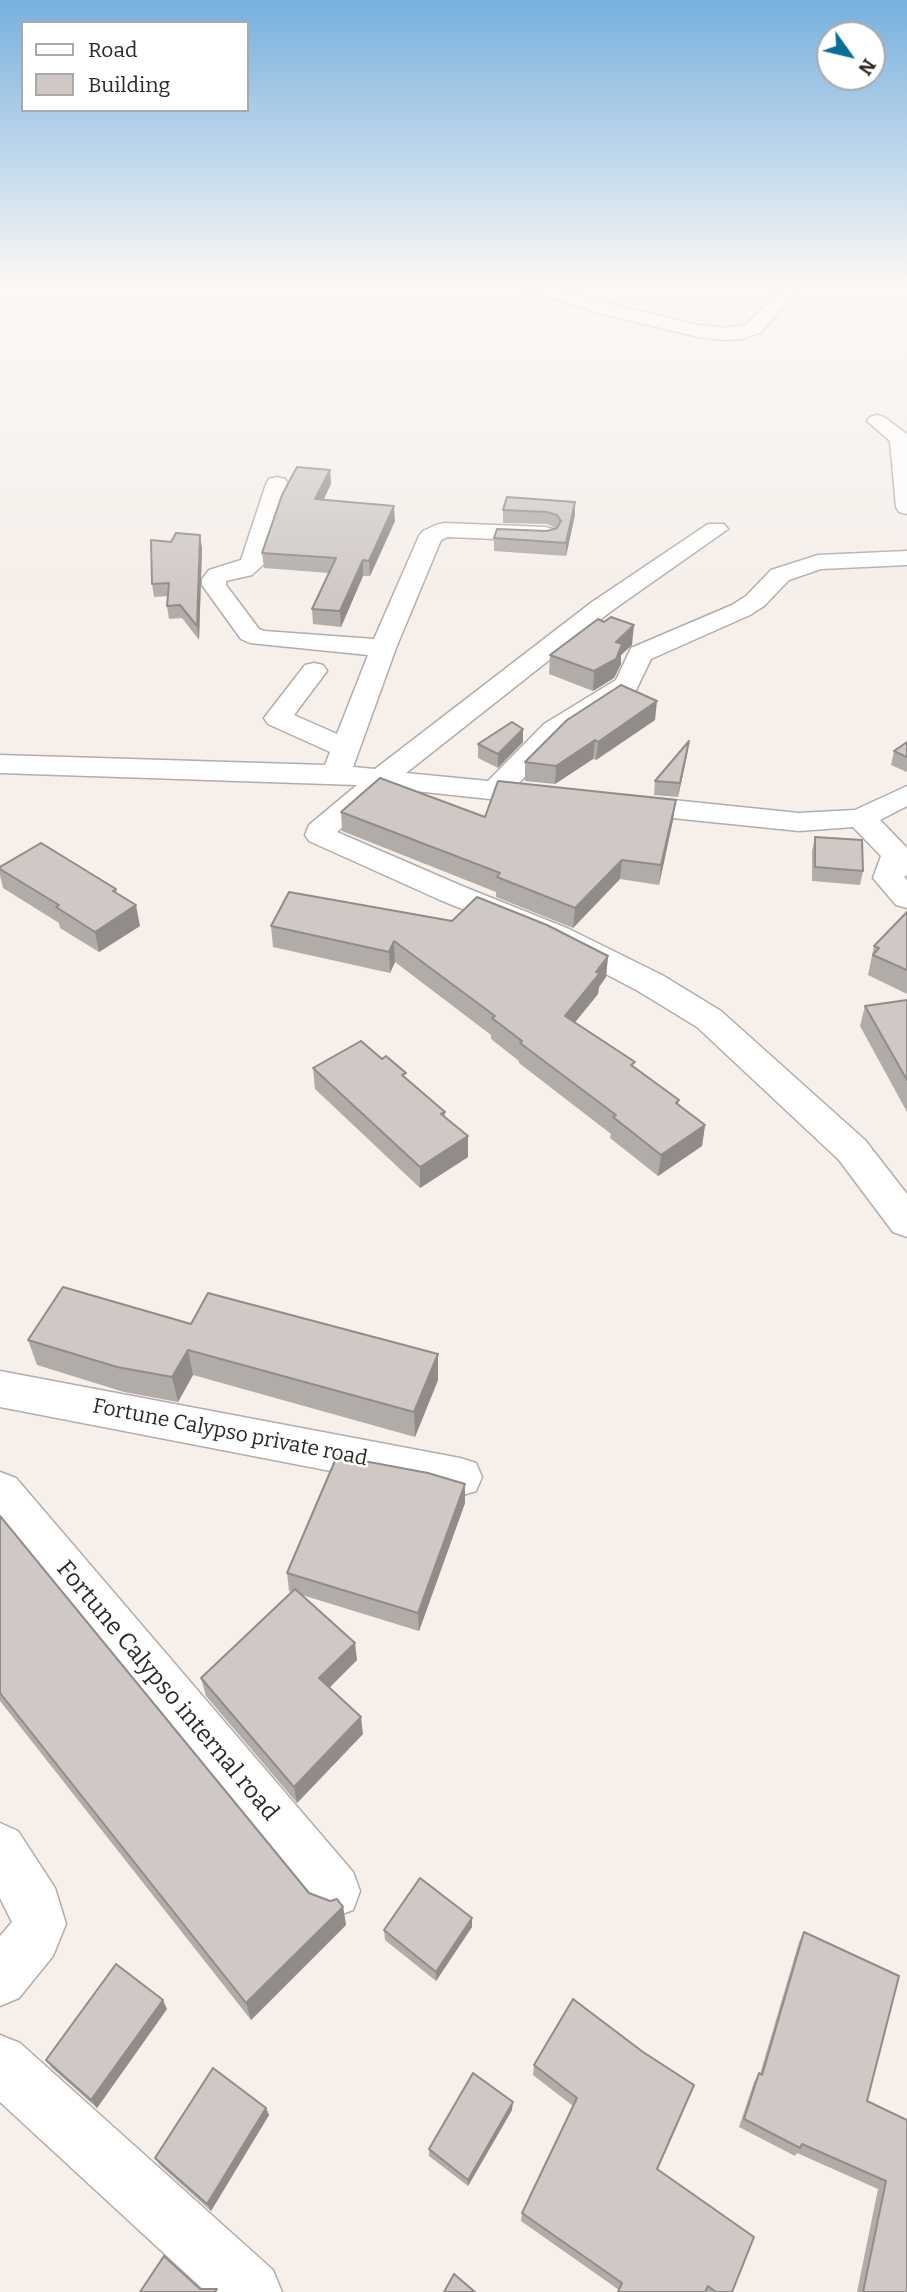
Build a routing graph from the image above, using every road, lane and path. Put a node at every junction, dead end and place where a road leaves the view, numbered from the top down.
1 (877, 421) dead end
2 (277, 484) dead end
3 (907, 507) edge
4 (716, 528) dead end
5 (546, 534) edge
6 (907, 558) edge
7 (383, 648) junction
8 (314, 671) dead end
9 (341, 761) junction
10 (0, 764) edge
11 (383, 777) junction
12 (496, 790) junction
13 (907, 795) edge
14 (861, 818) junction
15 (902, 861) edge
16 (907, 898) edge
17 (907, 1222) edge
18 (0, 1389) edge
19 (460, 1477) dead end
20 (0, 1492) edge
21 (0, 1849) edge
22 (334, 1891) dead end
23 (0, 1979) edge
24 (0, 2063) edge
25 (251, 2292) edge

1 - 3 street
2 - 7 street
4 - 11 street
5 - 7 street
6 - 12 street
7 - 9 street
8 - 9 street
9 - 10 street
9 - 11 street
11 - 12 street
11 - 17 street
12 - 14 street
13 - 14 street
14 - 15 street
15 - 16 street
18 - 19 street, Fortune Calypso private road
20 - 22 street, Fortune Calypso internal road
21 - 23 street
24 - 25 street

